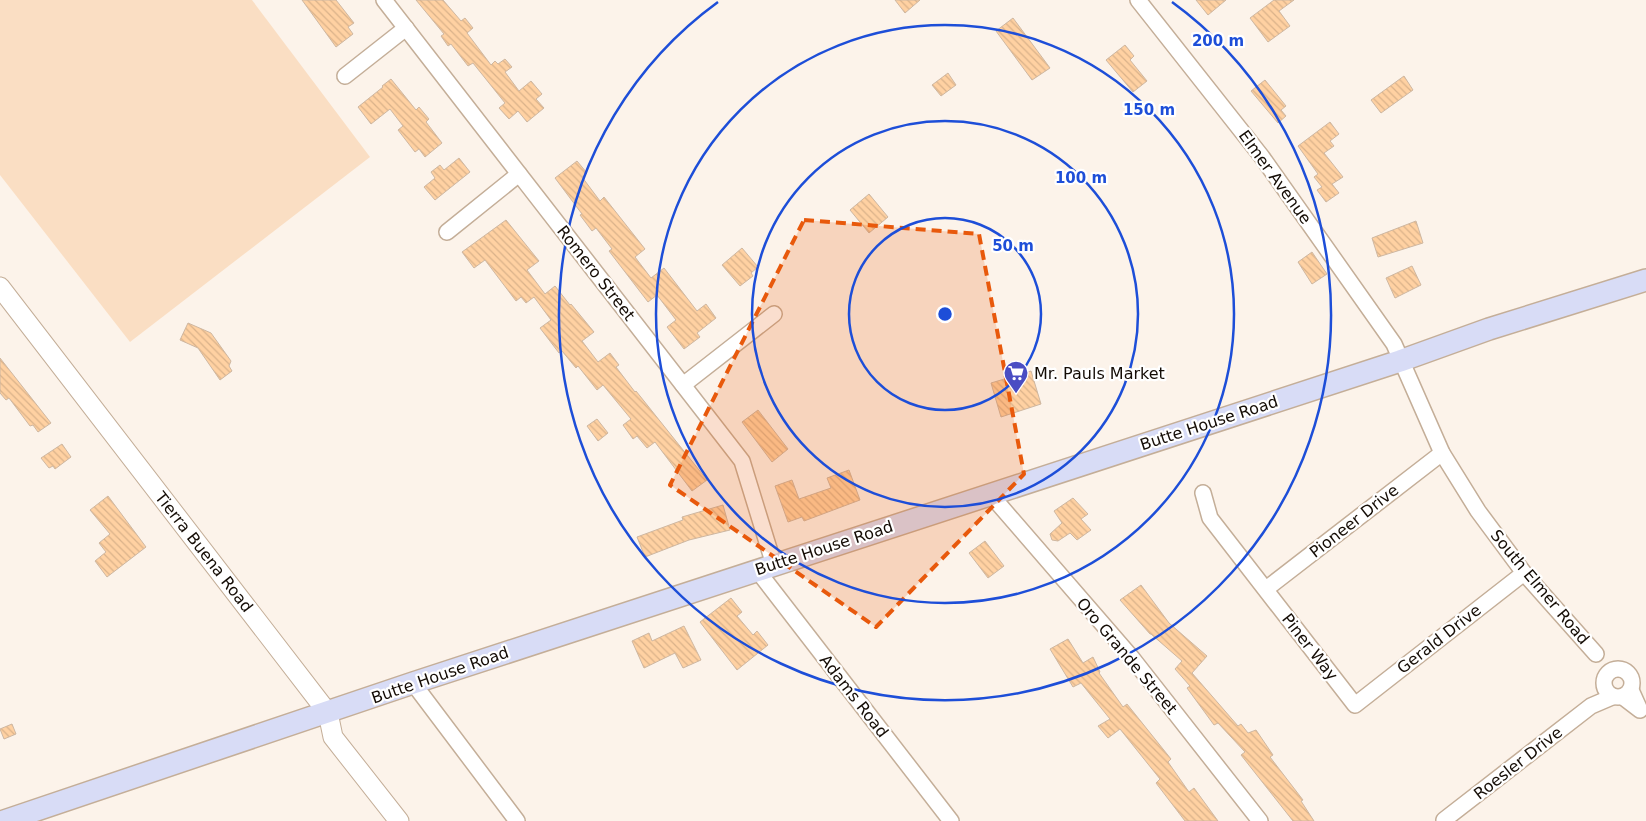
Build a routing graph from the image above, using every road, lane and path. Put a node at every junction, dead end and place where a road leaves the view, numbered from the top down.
1 (384, 0) edge
2 (1138, 0) edge
3 (406, 28) junction
4 (345, 76) dead end
5 (519, 174) junction
6 (447, 232) dead end
7 (1646, 280) edge
8 (0, 287) edge
9 (774, 314) dead end
10 (1400, 361) junction
11 (683, 385) junction
12 (1442, 453) junction
13 (1203, 493) dead end
14 (990, 494) junction
15 (765, 568) junction
16 (1524, 573) junction
17 (1266, 589) junction
18 (413, 683) junction
19 (1615, 686) junction
20 (1355, 704) joint
21 (328, 713) junction
22 (1643, 714) edge
23 (34, 817) edge
24 (1445, 820) edge
25 (4, 821) edge
26 (400, 821) edge
27 (517, 821) edge
28 (951, 821) edge
29 (1260, 821) edge

1 - 3 street, Romero Street
2 - 10 street, Elmer Avenue
3 - 4 street
3 - 5 street, Romero Street
5 - 6 street
5 - 11 street, Romero Street
7 - 10 main road, Butte House Road
8 - 21 street, Tierra Buena Road
9 - 11 street
10 - 12 street, South Elmer Road
10 - 14 main road, Butte House Road
11 - 15 street, Romero Street
12 - 16 street, South Elmer Road
12 - 17 street, Pioneer Drive
13 - 17 street, Piner Way
14 - 15 main road, Butte House Road
14 - 29 street, Oro Grande Street
15 - 18 main road, Butte House Road
15 - 28 street, Adams Road
16 - 19 street, South Elmer Road
16 - 20 street, Gerald Drive
17 - 20 street, Piner Way
18 - 21 main road, Butte House Road
18 - 27 street
19 - 22 street, South Elmer Road
19 - 24 street, Roesler Drive
21 - 23 main road, Butte House Road
21 - 26 street, Tierra Buena Road
23 - 25 main road, Butte House Road

